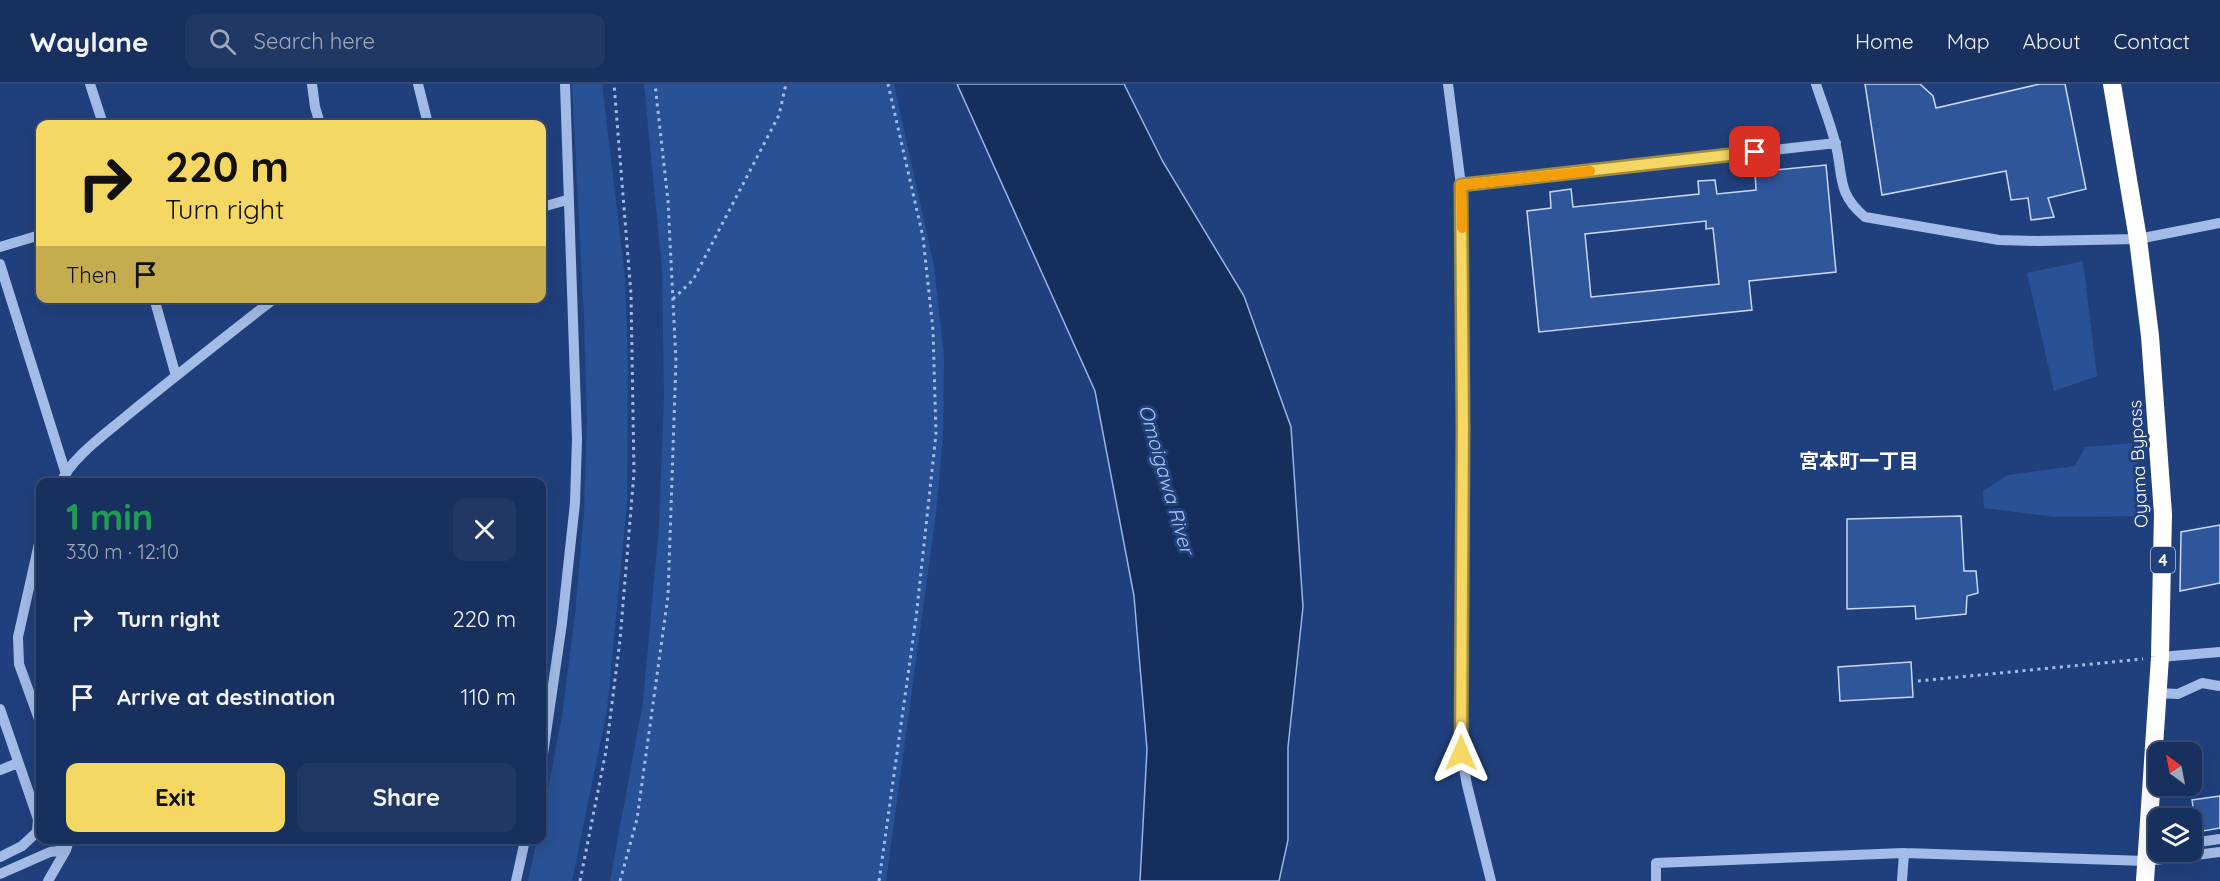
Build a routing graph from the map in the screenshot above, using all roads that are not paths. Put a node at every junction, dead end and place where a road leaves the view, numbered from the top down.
1 (90, 84) edge
2 (312, 84) edge
3 (418, 84) edge
4 (565, 84) edge
5 (1448, 84) edge
6 (1816, 84) edge
7 (2112, 84) edge
8 (102, 120) edge
9 (319, 120) edge
10 (427, 120) edge
11 (1836, 143) junction
12 (1461, 185) junction
13 (567, 200) junction
14 (546, 206) edge
15 (2220, 223) edge
16 (36, 236) edge
17 (2138, 239) junction
18 (0, 246) edge
19 (0, 264) edge
20 (155, 303) edge
21 (269, 303) edge
22 (176, 376) junction
23 (65, 471) junction
24 (63, 478) edge
25 (36, 557) edge
26 (2220, 652) edge
27 (2160, 657) junction
28 (2220, 686) edge
29 (2158, 693) junction
30 (36, 711) edge
31 (1, 713) edge
32 (546, 733) edge
33 (18, 763) junction
34 (0, 770) edge
35 (2150, 808) edge
36 (36, 813) edge
37 (36, 833) edge
38 (2148, 837) edge
39 (2220, 839) edge
40 (2202, 842) edge
41 (524, 844) edge
42 (67, 845) edge
43 (2220, 852) edge
44 (1904, 853) junction
45 (0, 857) edge
46 (2146, 861) junction
47 (0, 874) edge
48 (48, 881) edge
49 (516, 881) edge
50 (1491, 881) edge
51 (1656, 881) edge
52 (1902, 881) edge
53 (2145, 881) edge

1 - 8 street
2 - 9 street
3 - 10 street
4 - 13 street
5 - 12 street
6 - 11 street
7 - 17 highway, Oyama Bypass / 4
11 - 12 street
11 - 17 street
12 - 50 street
13 - 14 street
13 - 32 street
15 - 17 street
16 - 18 street
17 - 27 highway, Oyama Bypass / 4
19 - 23 street
20 - 22 street
21 - 22 street
22 - 23 street
23 - 24 street
25 - 30 street
26 - 27 street
27 - 29 highway, Oyama Bypass / 4
28 - 29 street
29 - 35 highway, Oyama Bypass / 4
31 - 33 street
33 - 34 street
33 - 36 street
37 - 45 street
38 - 46 highway, Oyama Bypass / 4
39 - 40 street
41 - 49 street
42 - 47 street
42 - 48 street
43 - 46 street
44 - 46 street
44 - 51 street
44 - 52 street
46 - 53 highway, Oyama Bypass / 4

